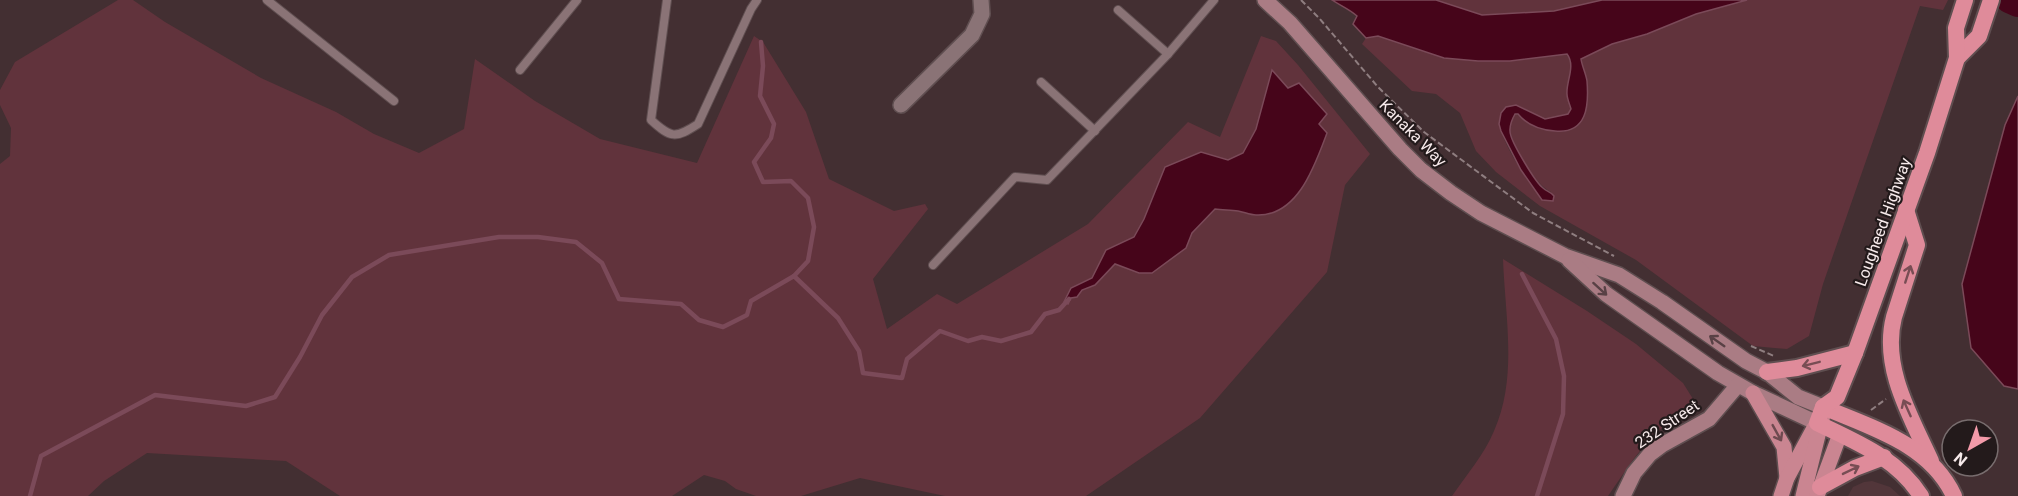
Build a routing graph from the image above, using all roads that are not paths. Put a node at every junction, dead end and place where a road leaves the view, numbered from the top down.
1 (267, 0) edge
2 (577, 0) edge
3 (667, 0) edge
4 (757, 0) edge
5 (981, 0) edge
6 (1214, 0) edge
7 (1265, 0) edge
8 (1965, 0) edge
9 (1991, 0) edge
10 (1118, 10) dead end
11 (1168, 54) junction
12 (1957, 58) junction
13 (520, 70) dead end
14 (1041, 82) dead end
15 (394, 100) dead end
16 (901, 105) dead end
17 (1095, 131) junction
18 (1906, 210) junction
19 (1564, 256) junction
20 (933, 265) dead end
21 (1855, 354) junction
22 (1767, 372) junction
23 (1738, 385) junction
24 (1753, 393) junction
25 (1828, 404) junction
26 (1845, 416) junction
27 (1819, 424) junction
28 (1840, 434) junction
29 (1884, 457) junction
30 (1931, 461) junction
31 (1787, 478) junction
32 (1819, 491) edge
33 (1623, 496) edge
34 (1781, 496) edge
35 (1803, 496) edge
36 (1921, 496) edge
37 (1954, 496) edge

1 - 15 lane
2 - 13 lane
3 - 4 lane
5 - 16 street
6 - 11 lane
7 - 19 main road, Kanaka Way
8 - 12 highway, Lougheed Highway
9 - 12 highway, Lougheed Highway
10 - 11 lane
11 - 17 lane
12 - 18 highway, Lougheed Highway
14 - 17 lane
17 - 20 lane
18 - 21 highway, Lougheed Highway
30 -> 18 highway
22 -> 19 main road, Kanaka Way
19 -> 23 main road, Kanaka Way
21 -> 22 highway
21 - 25 highway, Lougheed Highway
22 - 25 main road, Kanaka Way
23 - 24 main road, Kanaka Way
23 - 33 main road, 232 Street
24 - 27 main road, Kanaka Way
24 -> 31 main road
25 - 26 highway
25 - 27 highway, Lougheed Highway
26 - 28 highway
26 - 30 highway
27 - 28 highway
27 - 31 main road, Lougheed Highway
27 - 35 main road
28 - 29 highway
28 - 32 main road
32 -> 29 highway
29 - 36 highway
30 - 37 highway
31 - 34 main road, Lougheed Highway

